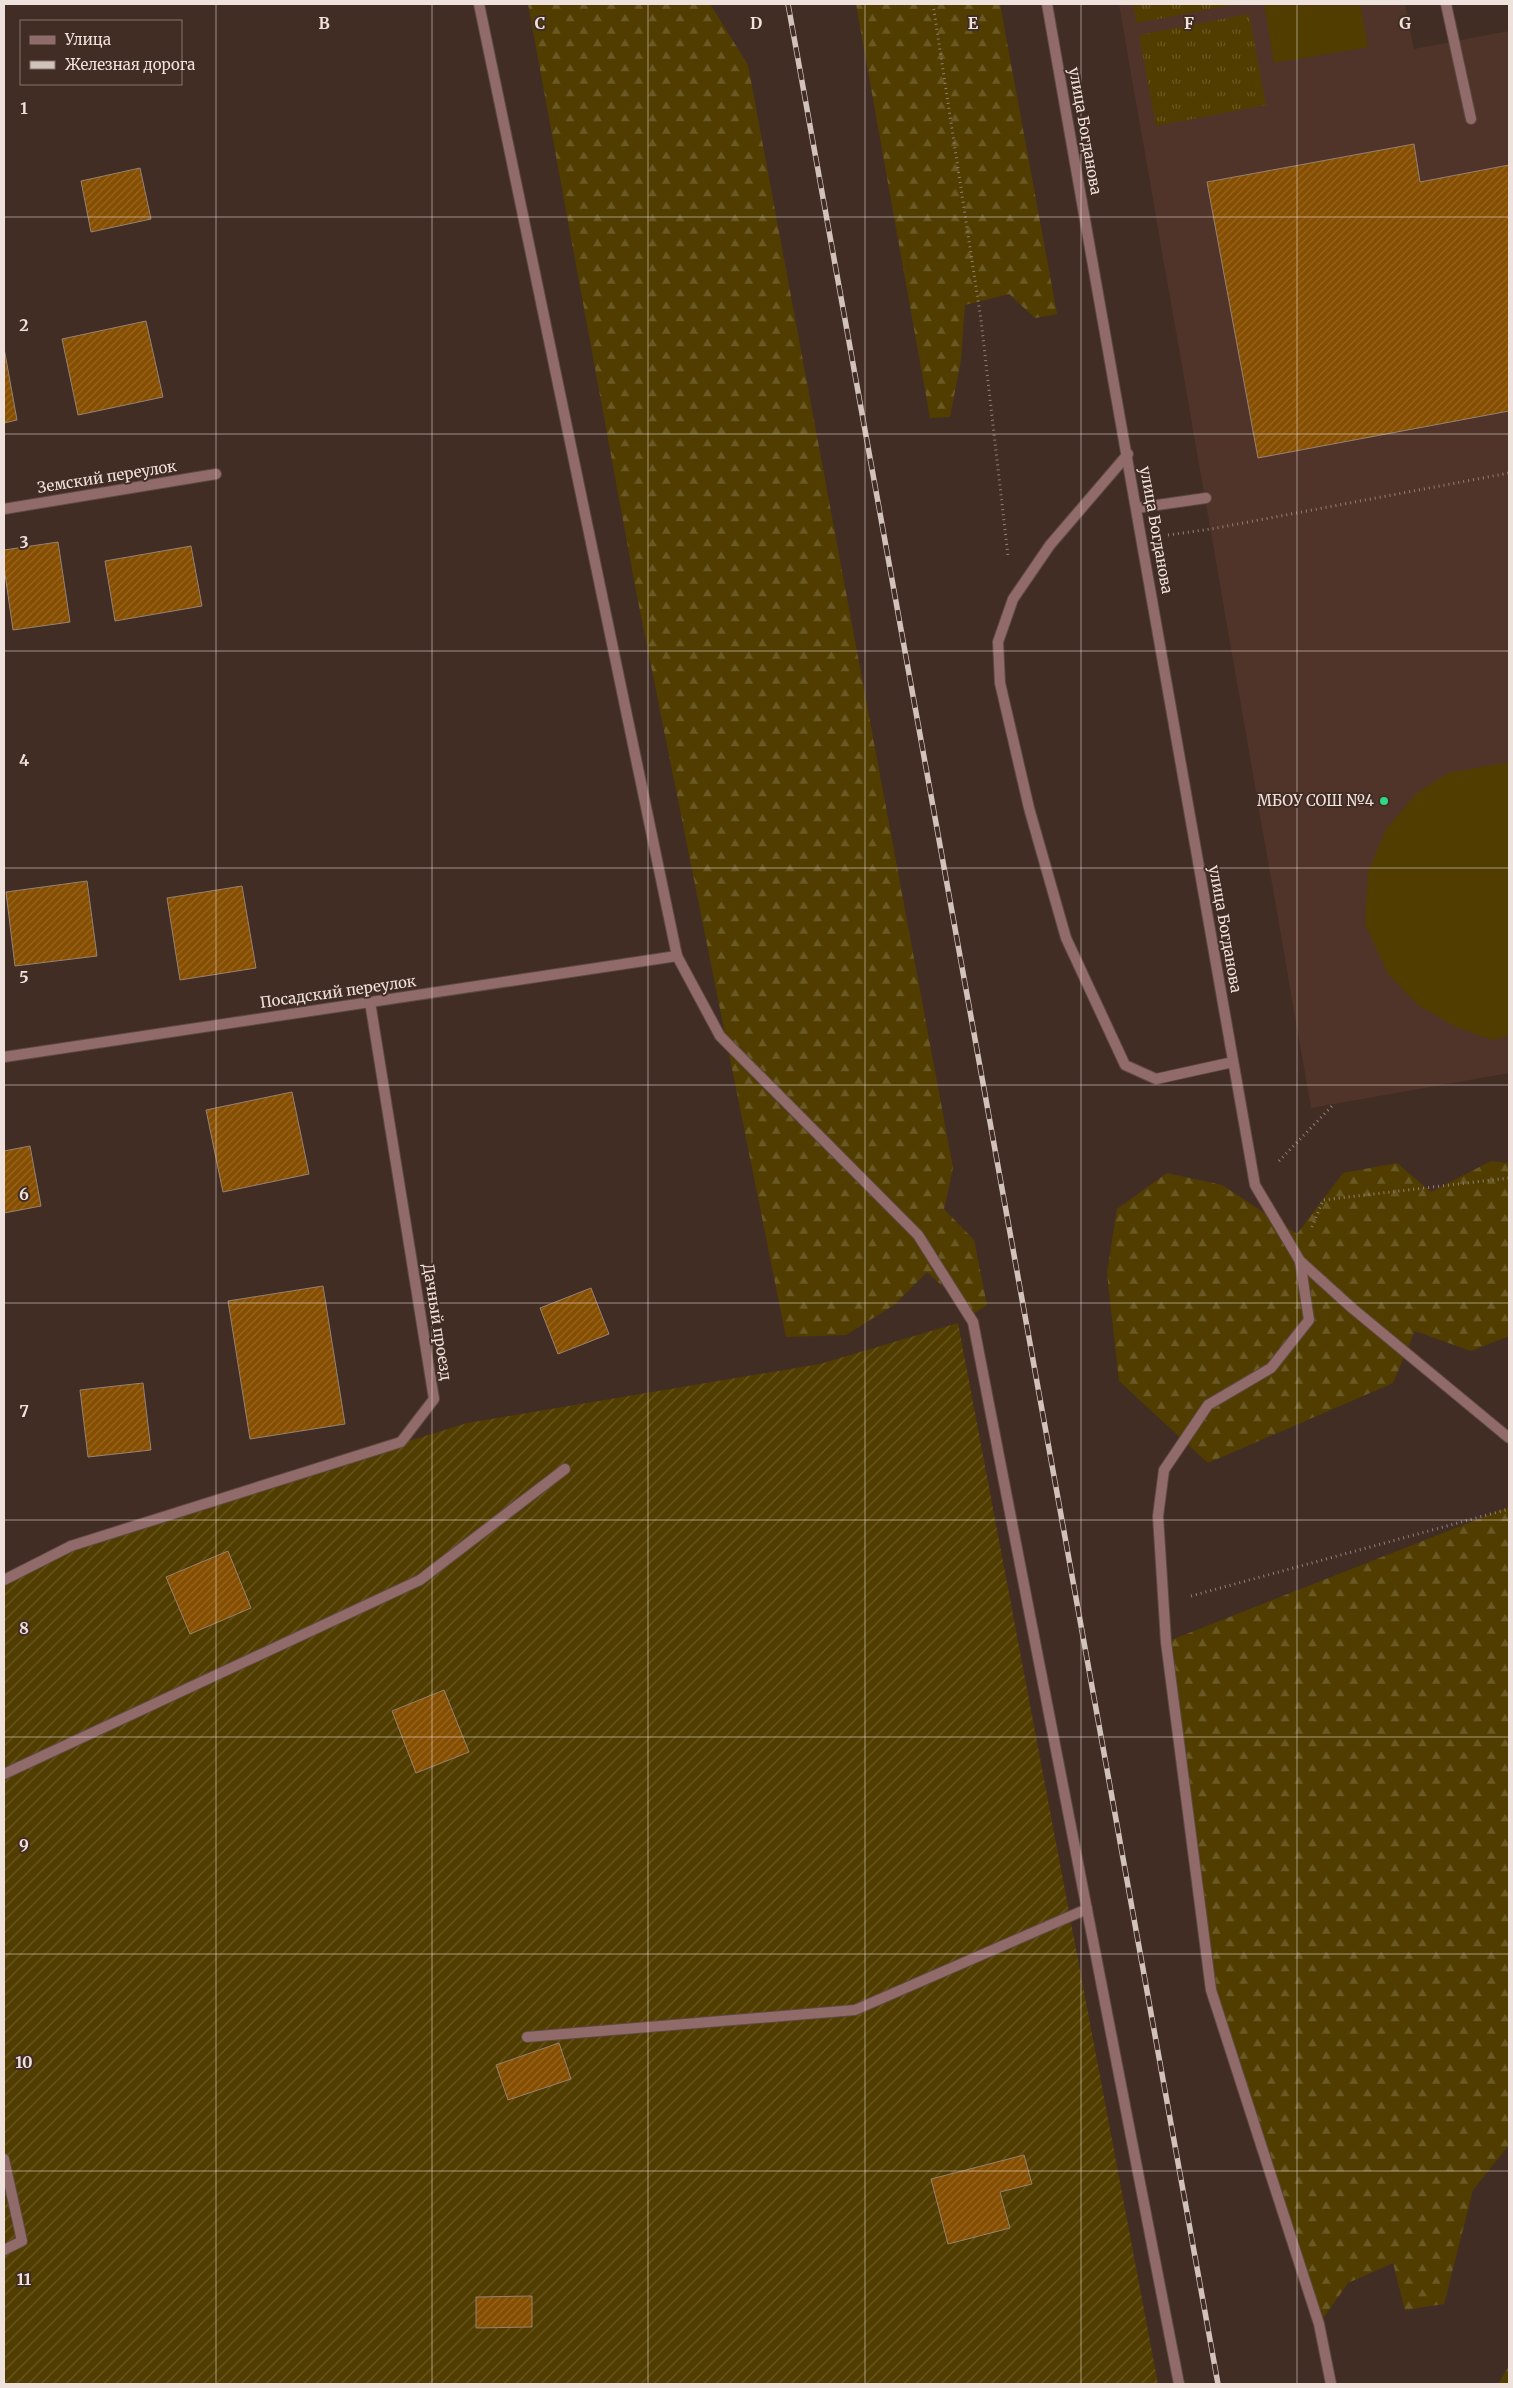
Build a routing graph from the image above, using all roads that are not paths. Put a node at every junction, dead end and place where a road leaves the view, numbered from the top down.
1 (479, 4) edge
2 (1047, 4) edge
3 (1446, 4) edge
4 (1471, 119) dead end
5 (1128, 454) junction
6 (216, 474) dead end
7 (1206, 498) dead end
8 (1137, 508) junction
9 (4, 509) edge
10 (677, 956) junction
11 (370, 1002) junction
12 (4, 1057) edge
13 (1233, 1062) junction
14 (1300, 1261) junction
15 (1509, 1438) edge
16 (565, 1469) dead end
17 (4, 1580) edge
18 (4, 1774) edge
19 (1087, 1909) junction
20 (527, 2037) dead end
21 (4, 2160) edge
22 (4, 2250) edge
23 (1179, 2384) edge
24 (1331, 2384) edge

1 - 10 street
2 - 5 street, улица Богданова
3 - 4 street
5 - 8 street, улица Богданова
5 - 13 street
6 - 9 street, Земский переулок
7 - 8 street
8 - 13 street, улица Богданова
10 - 11 street, Посадский переулок
10 - 19 street
11 - 12 street, Посадский переулок
11 - 17 street, Дачный проезд
13 - 14 street, улица Богданова
14 - 15 street
14 - 24 street
16 - 18 street
19 - 20 street
19 - 23 street
21 - 22 street

